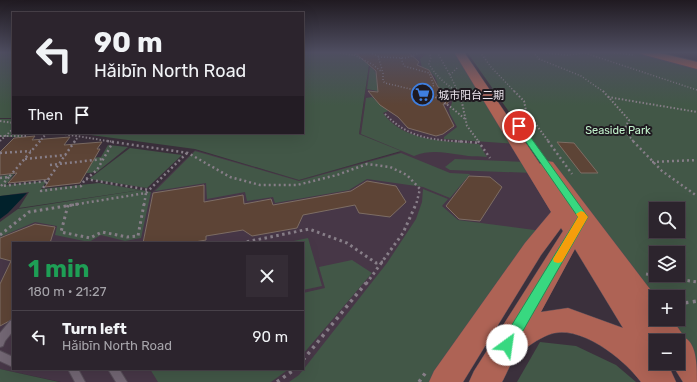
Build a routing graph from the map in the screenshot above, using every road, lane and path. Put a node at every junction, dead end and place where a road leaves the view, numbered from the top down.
1 (379, 70) edge
2 (382, 70) edge
3 (421, 70) edge
4 (432, 70) edge
5 (446, 70) edge
6 (455, 70) edge
7 (459, 70) edge
8 (465, 70) edge
9 (478, 70) edge
10 (565, 70) edge
11 (630, 70) edge
12 (383, 73) junction
13 (461, 74) dead end
14 (450, 75) junction
15 (697, 90) edge
16 (458, 91) junction
17 (427, 93) junction
18 (608, 96) junction
19 (697, 112) edge
20 (385, 114) dead end
21 (465, 120) junction
22 (0, 121) edge
23 (12, 123) edge
24 (12, 130) edge
25 (46, 134) edge
26 (63, 134) edge
27 (0, 136) edge
28 (6, 136) junction
29 (26, 136) dead end
30 (78, 137) junction
31 (0, 141) edge
32 (113, 142) junction
33 (480, 143) junction
34 (32, 151) junction
35 (188, 152) junction
36 (0, 153) edge
37 (66, 155) junction
38 (490, 158) dead end
39 (24, 159) junction
40 (103, 159) junction
41 (697, 160) edge
42 (652, 162) junction
43 (60, 164) junction
44 (50, 165) dead end
45 (9, 177) junction
46 (0, 178) edge
47 (86, 179) junction
48 (47, 182) junction
49 (147, 191) junction
50 (697, 196) edge
51 (68, 205) junction
52 (573, 220) junction
53 (0, 235) edge
54 (245, 242) edge
55 (383, 262) junction
56 (697, 301) edge
57 (685, 303) edge
58 (649, 311) edge
59 (12, 325) edge
60 (0, 343) edge
61 (507, 345) junction
62 (649, 345) edge
63 (0, 355) edge
64 (304, 359) edge
65 (685, 359) edge
66 (12, 362) edge
67 (74, 370) edge
68 (114, 370) edge
69 (294, 370) edge
70 (664, 370) edge
71 (436, 376) edge
72 (697, 376) edge
73 (80, 382) edge
74 (122, 382) edge
75 (277, 382) edge
76 (419, 382) edge
77 (485, 382) edge
78 (660, 382) edge
79 (672, 382) edge

1 - 12 path
2 - 12 path
3 - 17 path
4 - 16 path
5 - 14 path
6 - 14 path
7 - 13 path
8 - 52 main road
9 - 52 main road
10 - 18 path
11 - 15 path
12 - 17 path
14 - 16 path
16 - 21 path
17 - 21 path
18 - 19 path
18 - 42 path
20 - 33 path
21 - 33 path
22 - 23 path
24 - 28 path
25 - 34 path
26 - 30 path
27 - 28 path
28 - 29 path
28 - 31 path
30 - 32 path
30 - 37 path
32 - 35 path
32 - 40 path
33 - 38 path
34 - 36 path
34 - 39 path
35 - 49 path
35 - 55 path
37 - 39 path
37 - 43 path
39 - 45 path
40 - 43 path
40 - 47 path
41 - 42 path
42 - 50 path
43 - 44 path
43 - 48 path
45 - 46 path
45 - 48 path
47 - 48 path
47 - 49 path
49 - 51 path
49 - 51 path
51 - 53 path
52 - 58 main road
52 - 61 main road
52 - 62 main road
52 - 71 main road
54 - 55 path
55 - 64 path
56 - 57 path
59 - 60 lane
61 - 77 main road
61 - 78 main road
63 - 66 lane
65 - 72 main road
67 - 73 lane
68 - 74 lane
69 - 75 path
70 - 79 main road
71 - 76 path

